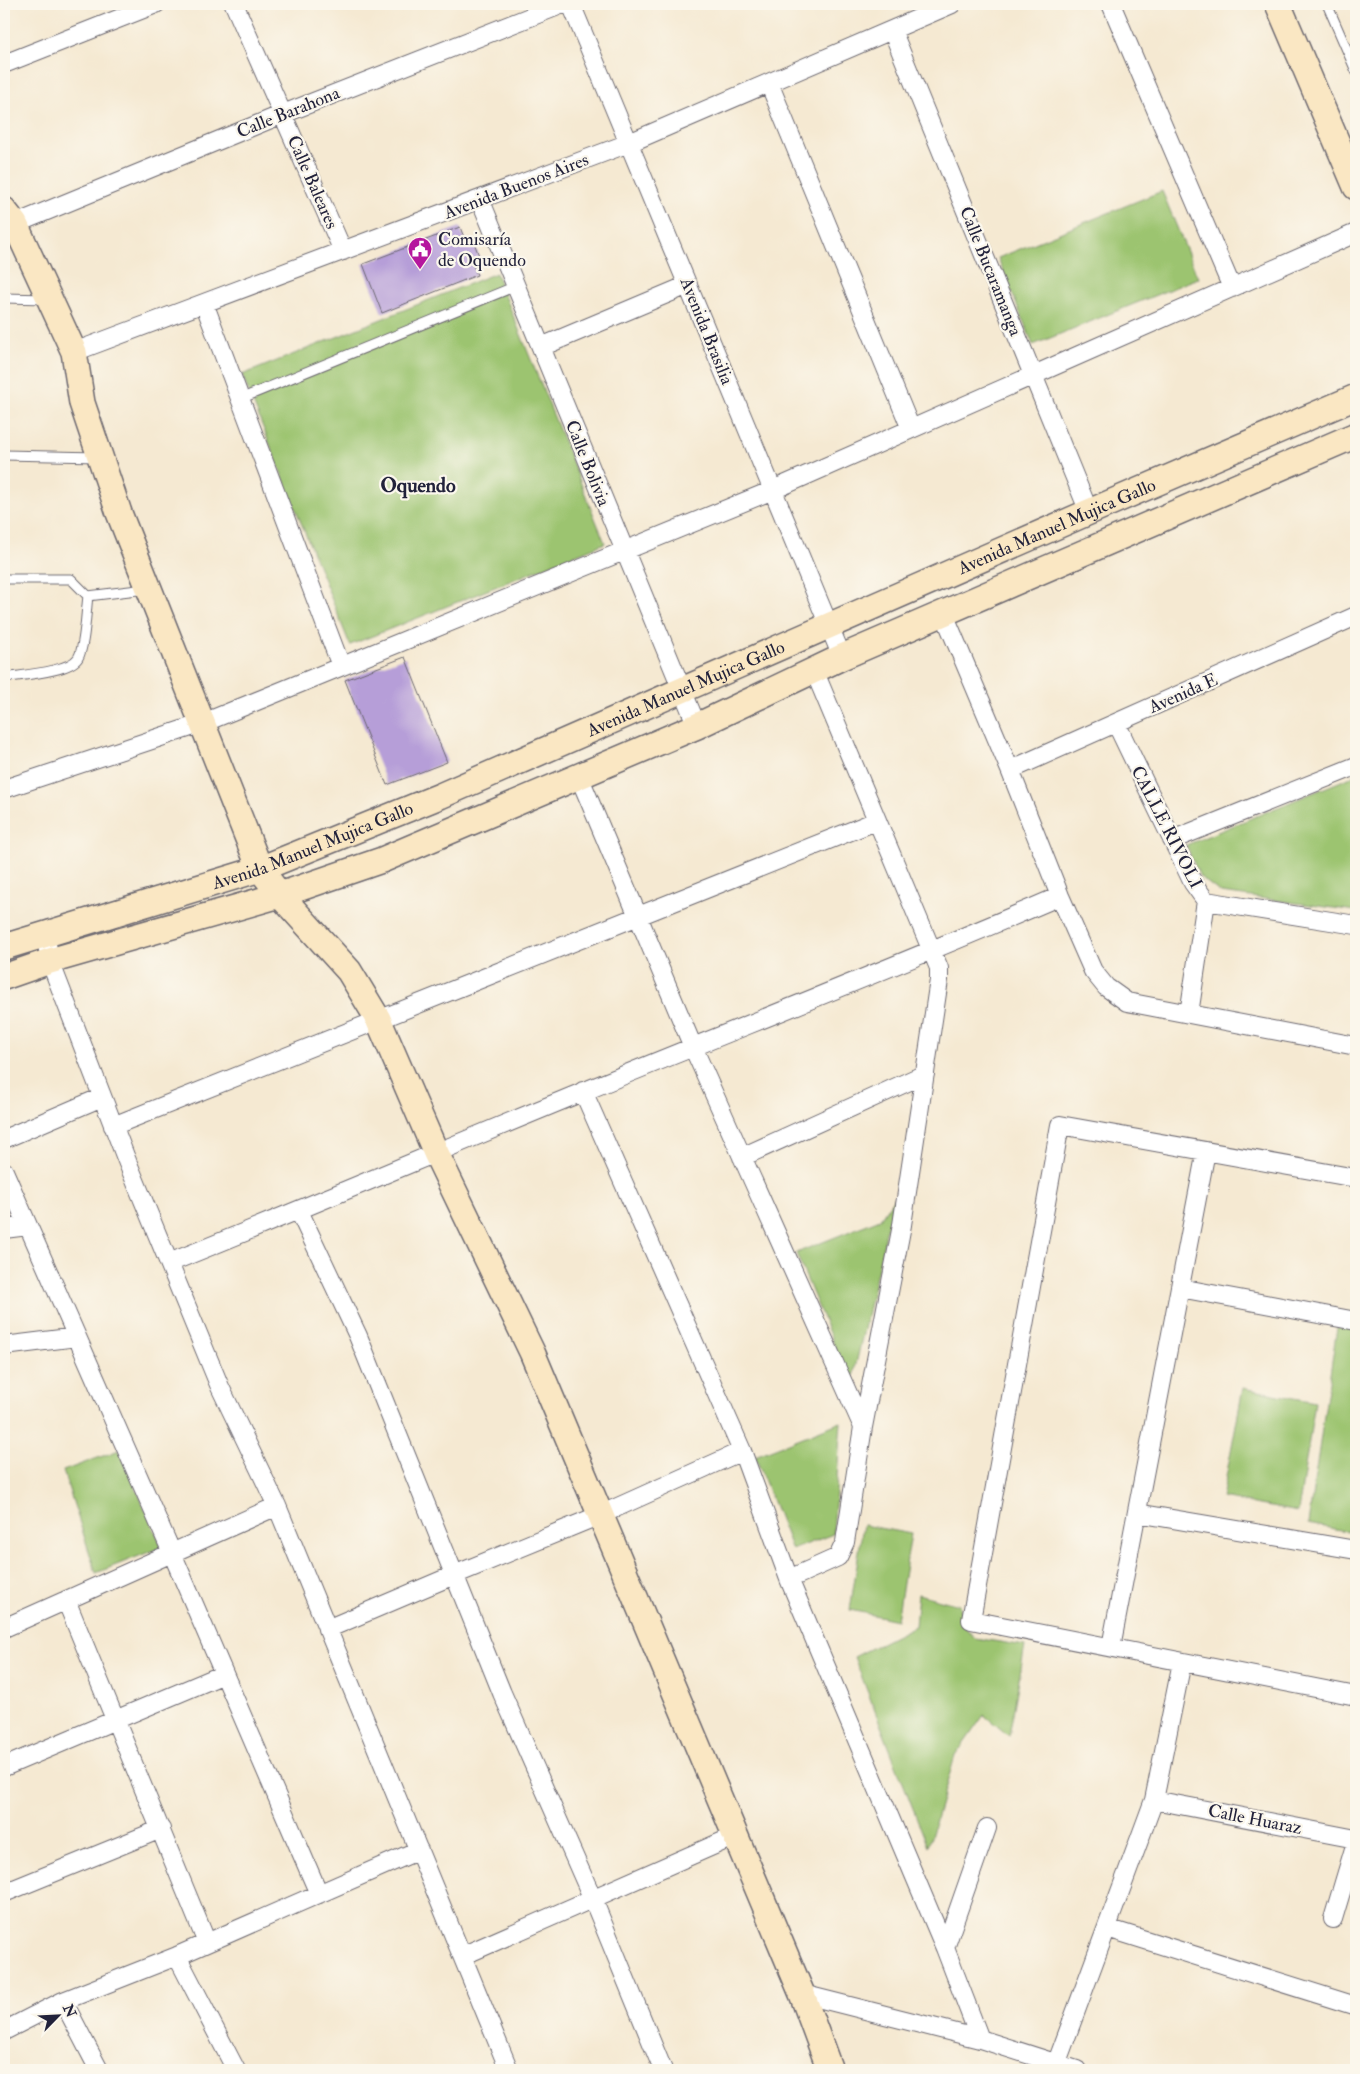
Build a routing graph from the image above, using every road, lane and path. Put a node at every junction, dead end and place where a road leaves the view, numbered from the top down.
1 (156, 4) edge
2 (234, 4) edge
3 (562, 4) edge
4 (571, 4) edge
5 (952, 4) edge
6 (1111, 4) edge
7 (1278, 4) edge
8 (1328, 4) edge
9 (928, 9) edge
10 (892, 30) junction
11 (4, 64) edge
12 (1356, 71) edge
13 (769, 83) junction
14 (283, 114) junction
15 (629, 143) junction
16 (1356, 188) edge
17 (480, 199) junction
18 (9, 217) edge
19 (1356, 233) edge
20 (343, 251) junction
21 (688, 285) junction
22 (516, 286) junction
23 (1232, 288) junction
24 (4, 298) edge
25 (49, 299) junction
26 (204, 303) junction
27 (541, 347) junction
28 (74, 352) junction
29 (1034, 376) junction
30 (1356, 397) edge
31 (240, 399) junction
32 (911, 430) junction
33 (1356, 436) edge
34 (4, 455) edge
35 (100, 457) junction
36 (773, 490) junction
37 (1089, 512) junction
38 (625, 551) junction
39 (4, 580) edge
40 (149, 589) junction
41 (88, 596) junction
42 (944, 614) junction
43 (1356, 616) edge
44 (829, 626) junction
45 (842, 657) junction
46 (341, 666) junction
47 (814, 670) junction
48 (4, 678) edge
49 (683, 691) junction
50 (203, 723) junction
51 (1116, 723) junction
52 (697, 726) junction
53 (1356, 766) edge
54 (1010, 770) junction
55 (579, 776) junction
56 (4, 789) edge
57 (876, 821) junction
58 (1172, 840) junction
59 (260, 869) junction
60 (280, 895) junction
61 (1060, 896) junction
62 (1206, 901) junction
63 (640, 917) junction
64 (1356, 925) edge
65 (45, 933) junction
66 (4, 947) edge
67 (932, 951) junction
68 (50, 961) junction
69 (4, 977) edge
70 (1188, 1014) junction
71 (378, 1019) junction
72 (1356, 1046) edge
73 (693, 1047) junction
74 (925, 1074) junction
75 (583, 1091) junction
76 (102, 1097) junction
77 (113, 1126) junction
78 (4, 1139) edge
79 (1206, 1151) junction
80 (436, 1153) junction
81 (742, 1157) junction
82 (4, 1171) edge
83 (1356, 1178) edge
84 (299, 1211) junction
85 (28, 1226) junction
86 (4, 1229) edge
87 (169, 1263) junction
88 (1180, 1288) junction
89 (1356, 1320) edge
90 (77, 1337) junction
91 (4, 1346) edge
92 (862, 1427) junction
93 (742, 1451) junction
94 (277, 1506) junction
95 (1137, 1513) junction
96 (600, 1515) junction
97 (1356, 1550) edge
98 (172, 1553) junction
99 (454, 1574) junction
100 (790, 1579) junction
101 (66, 1600) junction
102 (4, 1628) edge
103 (327, 1629) junction
104 (1111, 1648) junction
105 (1182, 1662) junction
106 (224, 1674) junction
107 (1356, 1696) edge
108 (117, 1720) junction
109 (4, 1768) edge
110 (1154, 1800) junction
111 (987, 1828) dead end
112 (161, 1829) junction
113 (735, 1836) junction
114 (1356, 1840) edge
115 (419, 1850) junction
116 (4, 1893) edge
117 (319, 1894) junction
118 (592, 1897) junction
119 (1333, 1920) dead end
120 (1107, 1928) junction
121 (207, 1943) junction
122 (945, 1948) junction
123 (177, 1956) junction
124 (462, 1956) junction
125 (802, 1994) junction
126 (965, 1998) junction
127 (63, 2001) junction
128 (1356, 2006) edge
129 (940, 2029) junction
130 (4, 2031) edge
131 (980, 2039) junction
132 (1055, 2067) edge
133 (99, 2070) edge
134 (236, 2070) edge
135 (510, 2070) edge
136 (663, 2070) edge
137 (830, 2070) edge
138 (1077, 2070) edge

1 - 11 street
2 - 14 street, Calle Baleares
3 - 14 street, Calle Barahona
4 - 15 street, Avenida Brasilia
5 - 9 street, Avenida Buenos Aires
6 - 23 street
7 - 16 street
8 - 12 lane
9 - 10 street, Avenida Buenos Aires
10 - 13 street, Avenida Buenos Aires
10 - 29 street, Calle Bucaramanga
13 - 15 street, Avenida Buenos Aires
13 - 32 street
14 - 18 street, Calle Barahona
14 - 20 street, Calle Baleares
15 - 17 street, Avenida Buenos Aires
15 - 21 street, Avenida Brasilia
17 - 20 street, Avenida Buenos Aires
17 - 22 street, Calle Bolivia
18 - 25 street
19 - 23 street
20 - 26 street, Avenida Buenos Aires
21 - 27 street
21 - 36 street, Avenida Brasilia
22 - 27 street, Calle Bolivia
22 - 31 lane
23 - 29 street
24 - 25 lane
25 - 28 street
26 - 28 street, Avenida Buenos Aires
26 - 31 street
27 - 38 street, Calle Bolivia
28 - 35 street
29 - 32 street
29 - 37 street, Calle Bucaramanga
30 - 37 street, Avenida Manuel Mujica Gallo
31 - 46 street
32 - 36 street
33 - 42 street, Avenida Manuel Mujica Gallo
34 - 35 lane
35 - 40 street
36 - 38 street
36 - 44 street, Avenida Brasilia
37 - 44 street, Avenida Manuel Mujica Gallo
38 - 46 street
38 - 49 street, Calle Bolivia
39 - 41 lane
40 - 41 lane
40 - 50 street
41 - 48 lane
42 - 45 street, Avenida Manuel Mujica Gallo
42 - 54 street
43 - 51 street, Avenida E
44 - 45 street, Avenida Brasilia
44 - 49 street, Avenida Manuel Mujica Gallo
45 - 47 street, Avenida Manuel Mujica Gallo
46 - 50 street
47 - 52 street, Avenida Manuel Mujica Gallo
47 - 57 street
49 - 52 street, Calle Bolivia
49 - 59 street, Avenida Manuel Mujica Gallo
50 - 56 street
50 - 59 street
51 - 54 street, Avenida E
51 - 58 street, CALLE RIVOLI
52 - 55 street, Avenida Manuel Mujica Gallo
53 - 58 street
54 - 61 street
55 - 60 street, Avenida Manuel Mujica Gallo
55 - 63 street
57 - 63 street
57 - 67 street
58 - 62 street, CALLE RIVOLI
59 - 60 street
59 - 65 street, Avenida Manuel Mujica Gallo
60 - 68 street, Avenida Manuel Mujica Gallo
60 - 71 street
61 - 67 street
61 - 70 street
62 - 64 street, CALLE RIVOLI
62 - 70 street
63 - 71 street
63 - 73 street
65 - 66 street, Avenida Manuel Mujica Gallo
65 - 68 street
67 - 73 street
67 - 74 street
68 - 69 street, Avenida Manuel Mujica Gallo
68 - 76 street
70 - 72 street
71 - 77 street
71 - 80 street
73 - 75 street
73 - 81 street
74 - 81 street
74 - 92 street
75 - 80 street
75 - 93 street
76 - 77 street
76 - 78 street
77 - 87 street
79 - 83 street
79 - 88 street
79 - 104 street
80 - 84 street
80 - 96 street
81 - 92 street
82 - 85 street
84 - 87 street
84 - 99 street
85 - 86 street
85 - 90 street
87 - 94 street
88 - 89 street
88 - 95 street
90 - 91 street
90 - 98 street
92 - 100 street
93 - 96 street
93 - 100 street
94 - 98 street
94 - 103 street
95 - 97 street
95 - 104 street
96 - 99 street
96 - 113 street
98 - 101 street
98 - 106 street
99 - 103 street
99 - 118 street
100 - 122 street
101 - 102 street
101 - 108 street
103 - 115 street
104 - 105 street
105 - 107 street
105 - 110 street
106 - 108 street
106 - 117 street
108 - 109 street
108 - 112 street
110 - 114 street, Calle Huaraz
110 - 120 street
111 - 122 street
112 - 116 street
112 - 121 street
113 - 118 street
113 - 125 street
114 - 119 street
115 - 117 street
115 - 124 street
117 - 121 street
118 - 124 street
118 - 136 street
120 - 128 street
120 - 132 street
121 - 123 street
122 - 126 street
123 - 127 street
123 - 134 street
124 - 135 street
125 - 129 street
125 - 137 street
126 - 129 street
126 - 131 street
127 - 130 street
127 - 133 street
129 - 131 street
131 - 132 street
132 - 138 street

